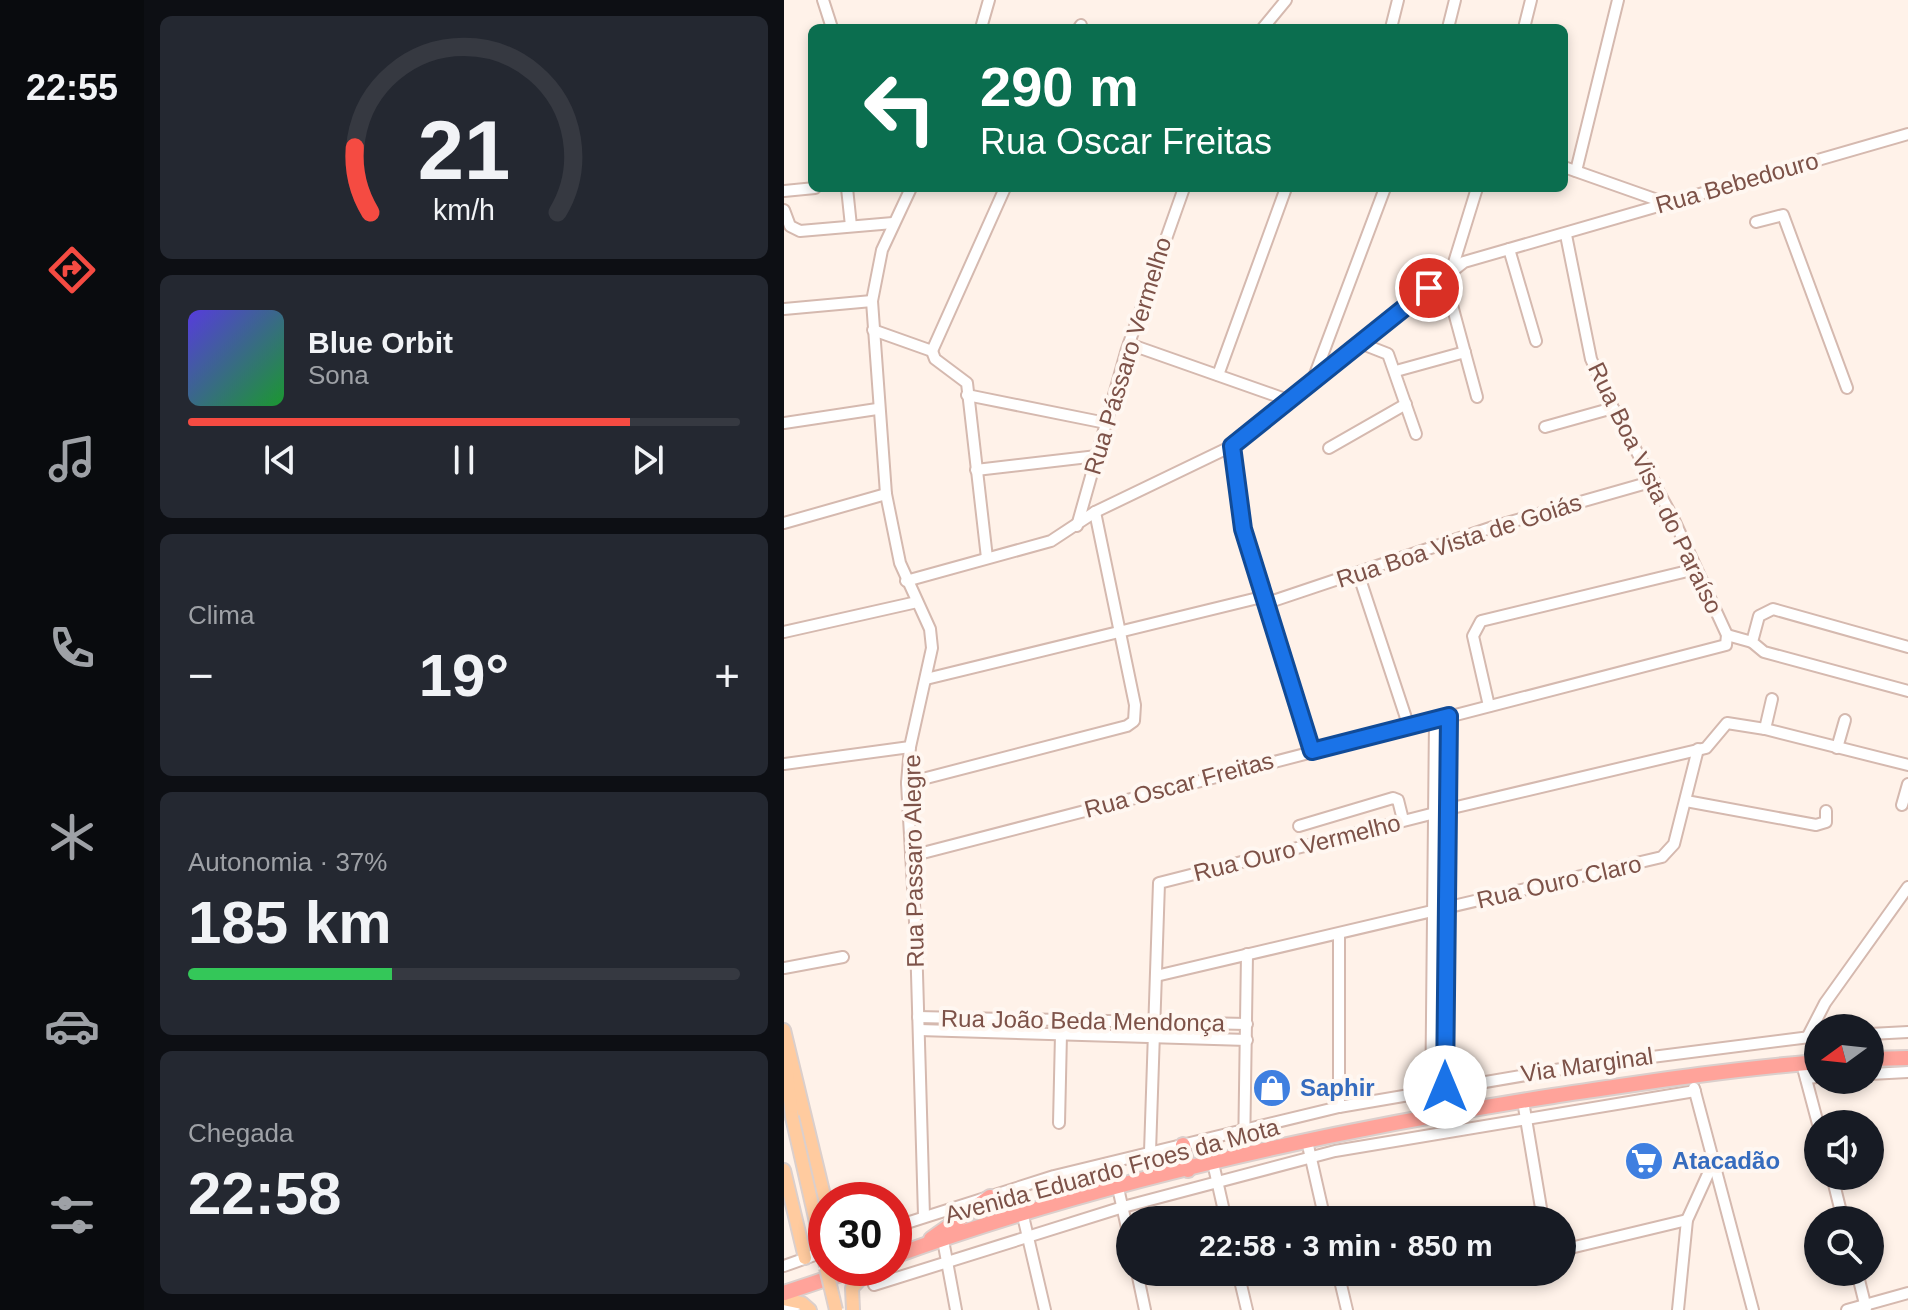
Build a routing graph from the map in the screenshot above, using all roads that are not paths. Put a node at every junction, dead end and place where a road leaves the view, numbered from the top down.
1 (823, 0) edge
2 (989, 0) edge
3 (1286, 0) edge
4 (1398, 0) edge
5 (1455, 0) edge
6 (1531, 0) edge
7 (1618, 0) edge
8 (831, 24) edge
9 (982, 24) edge
10 (1266, 24) edge
11 (1392, 24) edge
12 (1449, 24) edge
13 (1525, 24) edge
14 (1908, 134) edge
15 (1568, 168) edge
16 (1576, 171) junction
17 (808, 189) edge
18 (784, 191) edge
19 (847, 192) edge
20 (909, 192) edge
21 (1003, 192) edge
22 (1183, 192) edge
23 (1285, 192) edge
24 (1384, 192) edge
25 (1476, 192) edge
26 (1666, 203) junction
27 (784, 210) edge
28 (1756, 222) dead end
29 (893, 223) junction
30 (851, 226) junction
31 (1566, 235) junction
32 (1509, 249) junction
33 (1452, 269) junction
34 (1449, 294) dead end
35 (872, 301) junction
36 (784, 309) edge
37 (873, 330) junction
38 (1536, 341) dead end
39 (1360, 343) junction
40 (1129, 344) junction
41 (932, 351) junction
42 (1465, 352) junction
43 (1396, 371) junction
44 (1218, 375) junction
45 (1313, 380) junction
46 (1847, 388) dead end
47 (967, 395) junction
48 (1477, 397) dead end
49 (1288, 400) junction
50 (1406, 404) junction
51 (1613, 408) junction
52 (877, 409) junction
53 (784, 423) edge
54 (1106, 423) junction
55 (1545, 427) dead end
56 (1416, 434) dead end
57 (1232, 446) junction
58 (1329, 448) dead end
59 (1097, 456) junction
60 (976, 470) junction
61 (1654, 481) junction
62 (886, 494) junction
63 (1095, 512) junction
64 (784, 523) edge
65 (1077, 526) junction
66 (987, 558) junction
67 (1696, 569) junction
68 (1358, 573) junction
69 (906, 581) junction
70 (1263, 600) junction
71 (917, 602) junction
72 (784, 632) edge
73 (1121, 633) junction
74 (1727, 640) junction
75 (1752, 642) junction
76 (1908, 647) edge
77 (926, 679) junction
78 (1908, 691) edge
79 (1772, 699) dead end
80 (1489, 706) junction
81 (1449, 716) junction
82 (1435, 720) junction
83 (1845, 720) dead end
84 (1409, 727) junction
85 (1765, 729) junction
86 (910, 747) junction
87 (1837, 748) junction
88 (1698, 749) junction
89 (1312, 751) junction
90 (784, 764) edge
91 (1908, 765) edge
92 (907, 783) junction
93 (1908, 784) edge
94 (1686, 801) junction
95 (1902, 805) dead end
96 (1448, 809) junction
97 (1826, 811) dead end
98 (1435, 813) junction
99 (1403, 820) junction
100 (1299, 826) dead end
101 (911, 856) junction
102 (1908, 887) edge
103 (1904, 902) edge
104 (1446, 908) junction
105 (1431, 912) junction
106 (1339, 934) junction
107 (1247, 954) junction
108 (843, 957) dead end
109 (784, 968) edge
110 (1156, 976) junction
111 (1821, 1014) edge
112 (918, 1017) junction
113 (1154, 1022) junction
114 (1247, 1024) junction
115 (784, 1030) edge
116 (919, 1030) junction
117 (1908, 1032) edge
118 (1884, 1033) edge
119 (1061, 1034) junction
120 (1154, 1037) junction
121 (1804, 1037) edge
122 (1247, 1040) junction
123 (784, 1045) edge
124 (1908, 1058) edge
125 (1884, 1059) edge
126 (1804, 1071) edge
127 (1908, 1072) edge
128 (1884, 1073) edge
129 (1693, 1084) junction
130 (1445, 1087) junction
131 (1430, 1090) junction
132 (784, 1099) edge
133 (1523, 1101) junction
134 (1339, 1107) junction
135 (1437, 1115) junction
136 (792, 1117) junction
137 (1526, 1118) junction
138 (1059, 1123) dead end
139 (1244, 1130) junction
140 (1307, 1141) junction
141 (1183, 1145) junction
142 (1150, 1152) junction
143 (1244, 1156) junction
144 (1310, 1157) junction
145 (1213, 1163) junction
146 (1713, 1163) junction
147 (1188, 1170) junction
148 (784, 1173) edge
149 (821, 1182) edge
150 (1218, 1182) junction
151 (808, 1188) edge
152 (1118, 1188) junction
153 (990, 1197) junction
154 (1123, 1206) edge
155 (1127, 1206) edge
156 (1223, 1206) edge
157 (1322, 1206) edge
158 (1541, 1206) edge
159 (1116, 1209) edge
160 (924, 1216) junction
161 (1023, 1216) junction
162 (912, 1220) edge
163 (1687, 1220) junction
164 (800, 1235) junction
165 (1028, 1236) junction
166 (943, 1240) junction
167 (808, 1241) edge
168 (1576, 1247) edge
169 (919, 1248) junction
170 (912, 1250) edge
171 (808, 1257) edge
172 (805, 1258) junction
173 (945, 1262) junction
174 (784, 1266) edge
175 (912, 1273) edge
176 (811, 1286) edge
177 (830, 1286) edge
178 (854, 1286) edge
179 (1140, 1286) edge
180 (1241, 1286) edge
181 (1341, 1286) edge
182 (1860, 1286) edge
183 (1908, 1293) edge
184 (784, 1296) edge
185 (806, 1306) edge
186 (1866, 1308) edge
187 (784, 1310) edge
188 (825, 1310) edge
189 (836, 1310) edge
190 (852, 1310) edge
191 (956, 1310) edge
192 (1045, 1310) edge
193 (1145, 1310) edge
194 (1247, 1310) edge
195 (1347, 1310) edge
196 (1678, 1310) edge
197 (1753, 1310) edge
198 (1847, 1310) edge

1 - 8 street
2 - 9 street
3 - 10 street
4 - 11 street
5 - 12 street
6 - 13 street
7 - 16 street
14 - 26 street, Rua Bebedouro
15 - 16 street
16 - 26 street
17 - 18 street
19 - 30 street
20 - 29 street, Rua Passaro Alegre
21 - 41 street
22 - 40 street, Rua Pássaro Vermelho
23 - 44 street
24 - 45 street
25 - 33 street
26 - 31 street, Rua Bebedouro
27 - 30 street
28 - 46 street
29 - 30 street
29 - 35 street, Rua Passaro Alegre
31 - 32 street, Rua Bebedouro
31 - 51 street, Rua Boa Vista do Paraíso
32 - 33 street, Rua Bebedouro
32 - 38 street
33 - 39 street, Rua Bebedouro
34 - 42 street
35 - 36 street
35 - 37 street, Rua Passaro Alegre
37 - 41 street
37 - 52 street, Rua Passaro Alegre
39 - 43 street
39 - 45 street, Rua Bebedouro
40 - 44 street
40 - 54 street, Rua Pássaro Vermelho
41 - 47 street
42 - 43 street
42 - 48 street
43 - 50 street
44 - 49 street
45 - 49 street, Rua Bebedouro
47 - 54 street
47 - 60 street
49 - 57 street, Rua Bebedouro
50 - 56 street
50 - 58 street
51 - 55 street
51 - 61 street, Rua Boa Vista do Paraíso
52 - 53 street
52 - 62 street, Rua Passaro Alegre
54 - 59 street, Rua Pássaro Vermelho
57 - 63 street, Rua Bebedouro
57 - 70 street
59 - 60 street
59 - 65 street, Rua Pássaro Vermelho
60 - 66 street
61 - 67 street, Rua Boa Vista do Paraíso
61 - 68 street, Rua Boa Vista de Goiás
62 - 64 street
62 - 69 street, Rua Passaro Alegre
63 - 65 street, Rua Bebedouro
63 - 73 street
65 - 66 street, Rua Bebedouro
66 - 69 street, Rua Bebedouro
67 - 74 street, Rua Boa Vista do Paraíso
67 - 80 street
68 - 70 street, Rua Boa Vista de Goiás
68 - 84 street
69 - 71 street, Rua Passaro Alegre
70 - 73 street, Rua Boa Vista de Goiás
70 - 89 street
71 - 72 street
71 - 77 street, Rua Passaro Alegre
73 - 77 street, Rua Boa Vista de Goiás
73 - 92 street
74 - 75 street
74 - 80 street, Rua Oscar Freitas
75 - 76 street
75 - 78 street
77 - 86 street, Rua Passaro Alegre
79 - 85 street
80 - 81 street, Rua Oscar Freitas
81 - 82 street, Rua Oscar Freitas
81 - 96 street
82 - 84 street, Rua Oscar Freitas
82 - 98 street
83 - 87 street
84 - 89 street, Rua Oscar Freitas
85 - 87 street
85 - 88 street
86 - 90 street
86 - 92 street, Rua Passaro Alegre
87 - 91 street
88 - 94 street, Rua Ouro Claro
88 - 96 street
89 - 101 street, Rua Oscar Freitas
92 - 101 street, Rua Passaro Alegre
93 - 95 street
94 - 97 street
94 - 104 street, Rua Ouro Claro
96 - 104 street
98 - 99 street, Rua Ouro Vermelho
98 - 105 street
99 - 100 street
99 - 110 street, Rua Ouro Vermelho
101 - 112 street, Rua Passaro Alegre
102 - 103 street
103 - 111 street
104 - 105 street, Rua Ouro Claro
104 - 130 street
105 - 106 street, Rua Ouro Claro
105 - 131 street
106 - 107 street, Rua Ouro Claro
106 - 134 street
107 - 110 street, Rua Ouro Claro
107 - 114 street
108 - 109 street
110 - 113 street
112 - 113 street, Rua João Beda Mendonça
112 - 116 street, Rua Passaro Alegre
113 - 114 street, Rua João Beda Mendonça
113 - 120 street
114 - 122 street
115 - 149 main road
116 - 119 street, Rua João Beda Mendonça
116 - 160 street, Rua Passaro Alegre
117 - 118 street
119 - 120 street, Rua João Beda Mendonça
119 - 138 street
120 - 122 street, Rua João Beda Mendonça
120 - 142 street
121 - 130 street, Via Marginal
122 - 139 street
123 - 136 main road
124 - 125 highway
126 - 129 highway, Avenida Eduardo Froes da Mota
127 - 128 street
129 - 133 highway, Avenida Eduardo Froes da Mota
129 - 137 street
129 - 146 street
130 - 131 street, Via Marginal
130 - 135 street
131 - 134 street, Via Marginal
131 - 135 street
132 - 136 main road
133 - 135 highway, Avenida Eduardo Froes da Mota
133 - 137 street
134 - 139 street, Via Marginal
135 - 140 highway, Avenida Eduardo Froes da Mota
136 - 151 main road, bridge
137 - 144 street
137 - 158 street
139 - 141 street, Via Marginal
139 - 143 street
140 - 143 highway, Avenida Eduardo Froes da Mota
140 - 144 street
141 - 142 street, Via Marginal
141 - 147 highway
142 - 153 street, Via Marginal
143 - 145 highway, Avenida Eduardo Froes da Mota
144 - 150 street
144 - 157 street
145 - 147 highway, Avenida Eduardo Froes da Mota
145 - 150 street
146 - 163 street
146 - 197 street
147 - 152 highway, Avenida Eduardo Froes da Mota
148 - 164 main road
150 - 155 street
150 - 156 street
152 - 154 street
152 - 161 highway, Avenida Eduardo Froes da Mota
153 - 160 street, Via Marginal
153 - 169 highway
159 - 165 street
160 - 162 street, Via Marginal
161 - 165 street
161 - 166 highway, Avenida Eduardo Froes da Mota
163 - 168 street
163 - 196 street
164 - 167 main road
164 - 172 main road
165 - 173 street
165 - 192 street
166 - 169 highway, Avenida Eduardo Froes da Mota
166 - 173 street
169 - 170 highway, Avenida Eduardo Froes da Mota
171 - 172 street
172 - 174 street
173 - 175 street
173 - 191 street
176 - 184 highway
177 - 189 main road, bridge
178 - 190 main road
179 - 193 street
180 - 194 street
181 - 195 street
182 - 186 street
183 - 186 street
184 - 185 main road
185 - 187 street
186 - 198 street
188 - 190 main road

